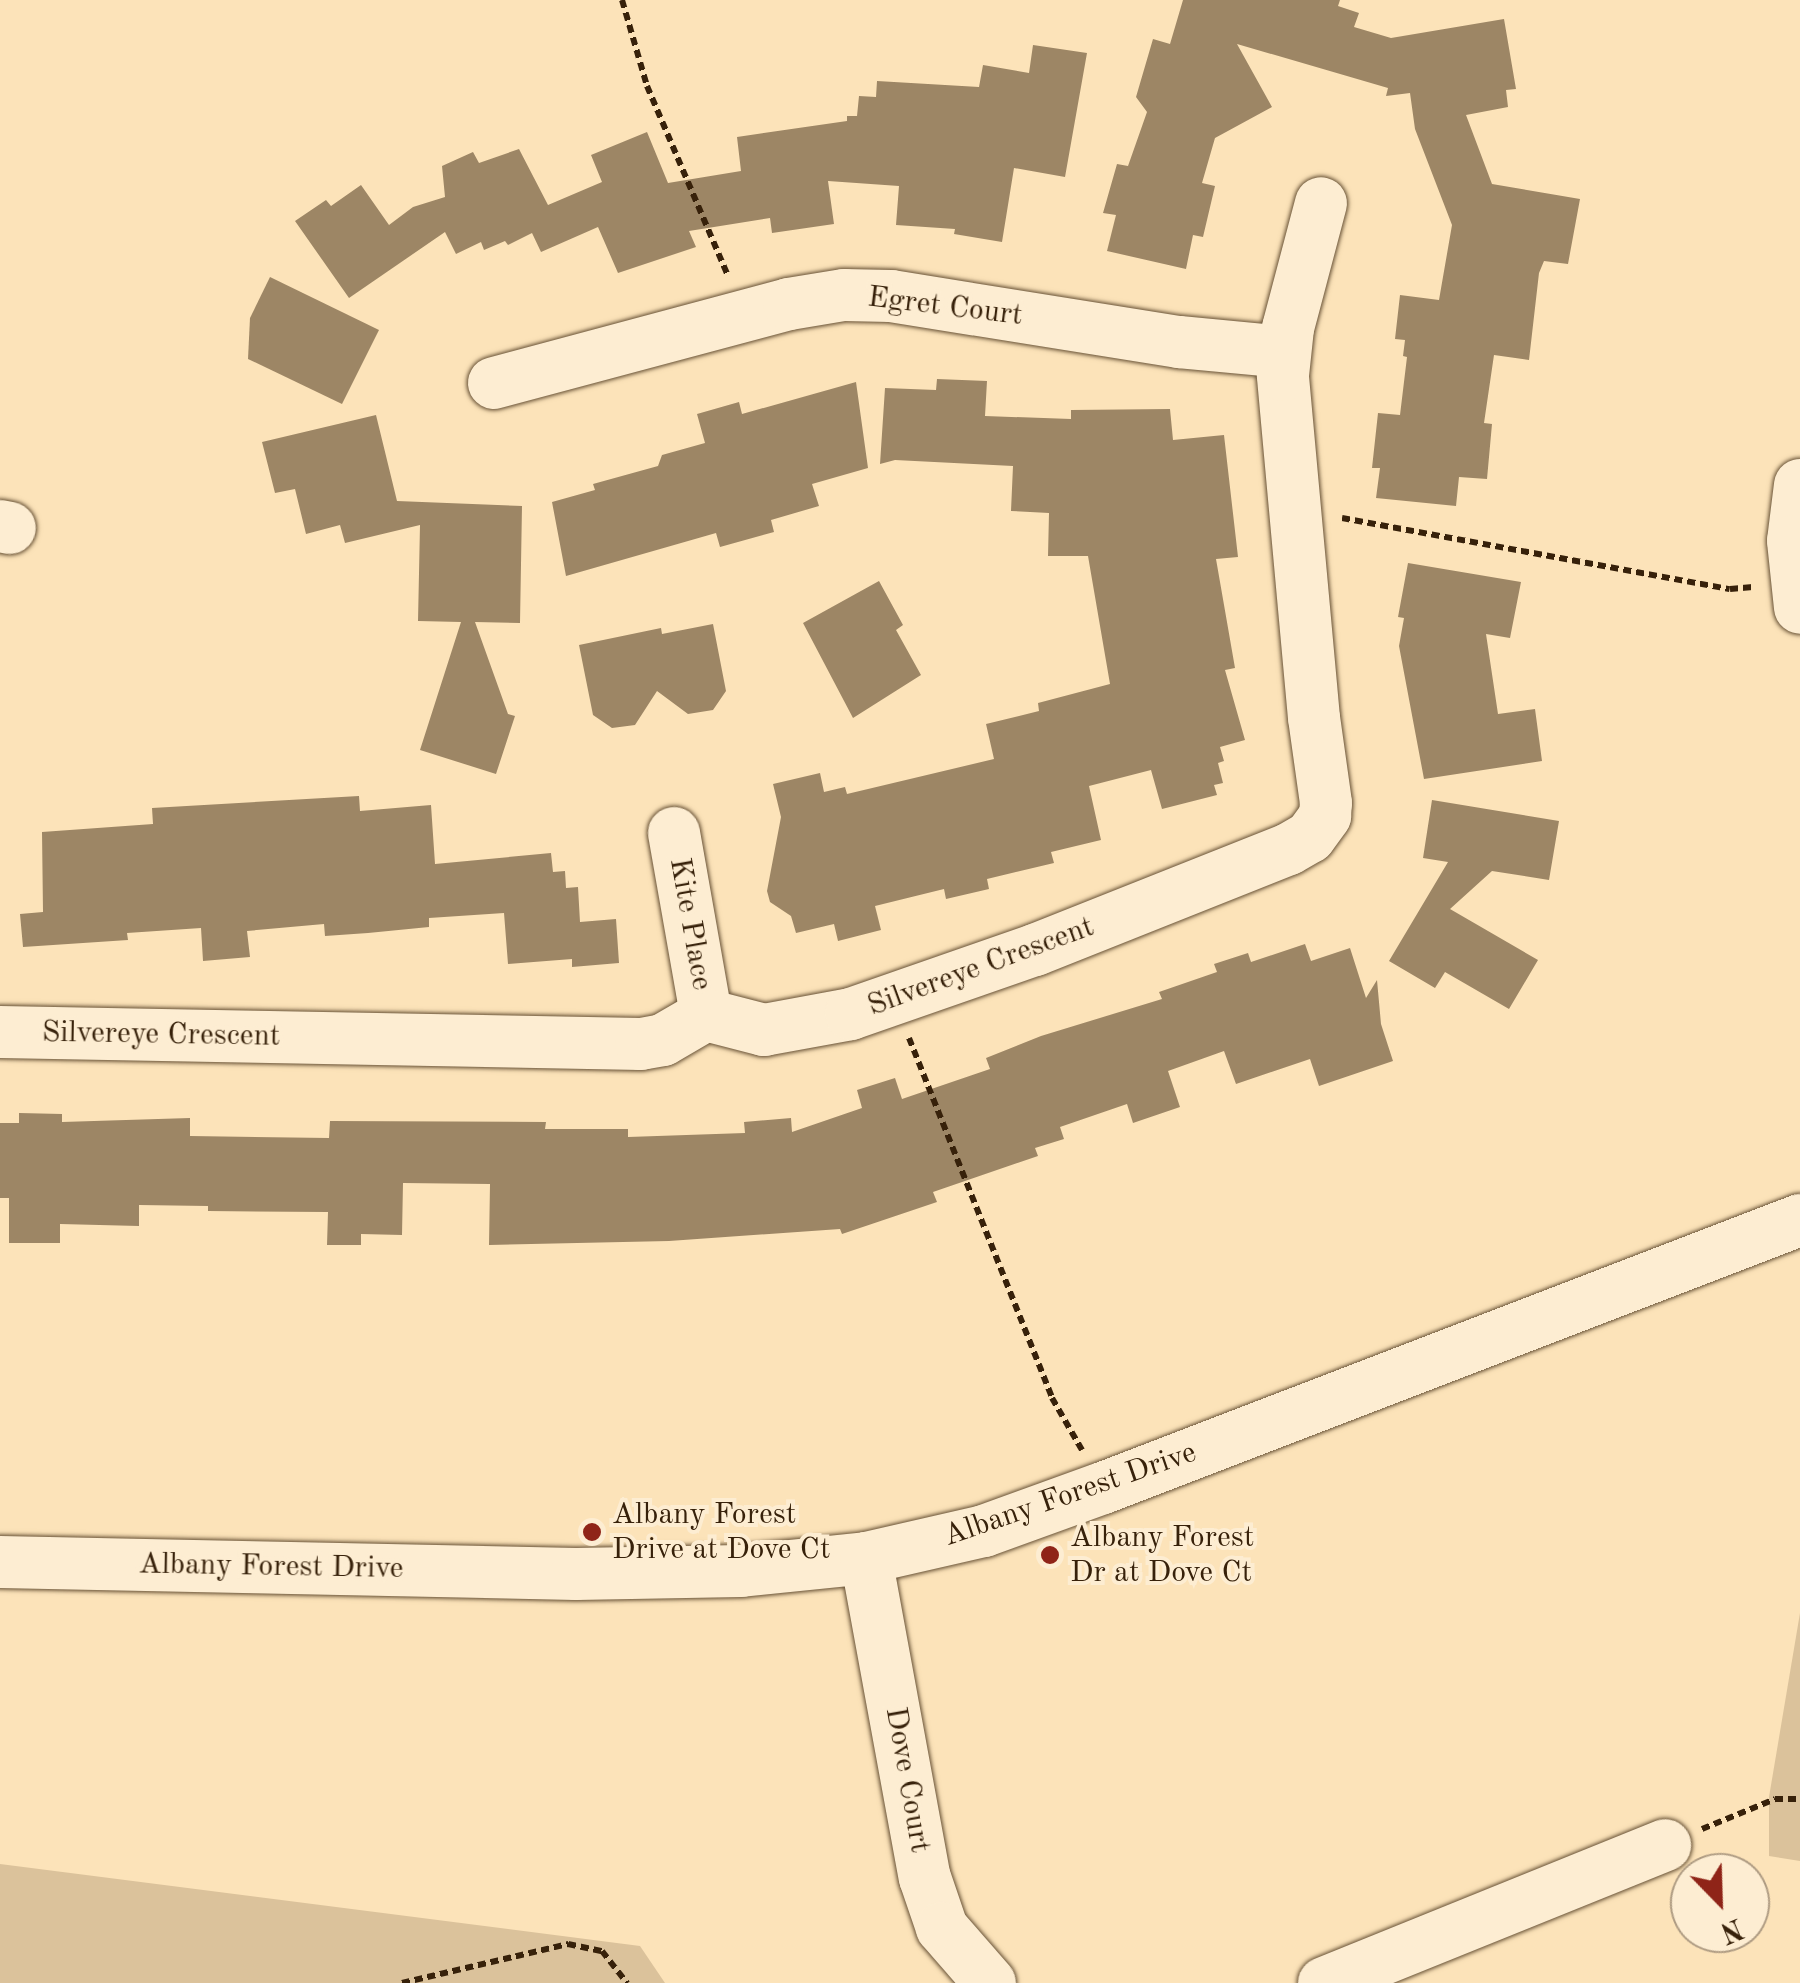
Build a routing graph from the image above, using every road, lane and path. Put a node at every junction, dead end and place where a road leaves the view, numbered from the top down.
1 (622, 0) edge
2 (1321, 203) dead end
3 (741, 317) junction
4 (1284, 352) junction
5 (494, 383) dead end
6 (1800, 485) edge
7 (1295, 516) junction
8 (1798, 596) edge
9 (674, 832) dead end
10 (896, 999) junction
11 (706, 1015) junction
12 (0, 1032) edge
13 (1800, 1220) edge
14 (1087, 1458) junction
15 (866, 1558) junction
16 (0, 1562) edge
17 (1800, 1800) edge
18 (1665, 1845) joint
19 (402, 1983) edge
20 (628, 1983) edge
21 (990, 1983) edge
22 (1324, 1983) edge

1 - 3 path
2 - 4 street, Silvereye Crescent
3 - 4 street, Egret Court
3 - 5 street, Egret Court
4 - 7 street, Silvereye Crescent
6 - 8 street
7 - 8 path
7 - 10 street, Silvereye Crescent
9 - 11 street, Kite Place
10 - 11 street, Silvereye Crescent
10 - 14 path
11 - 12 street, Silvereye Crescent
13 - 14 street, Albany Forest Drive
14 - 15 street, Albany Forest Drive
15 - 16 street, Albany Forest Drive
15 - 21 street, Dove Court
17 - 18 path
18 - 22 street
19 - 20 path

